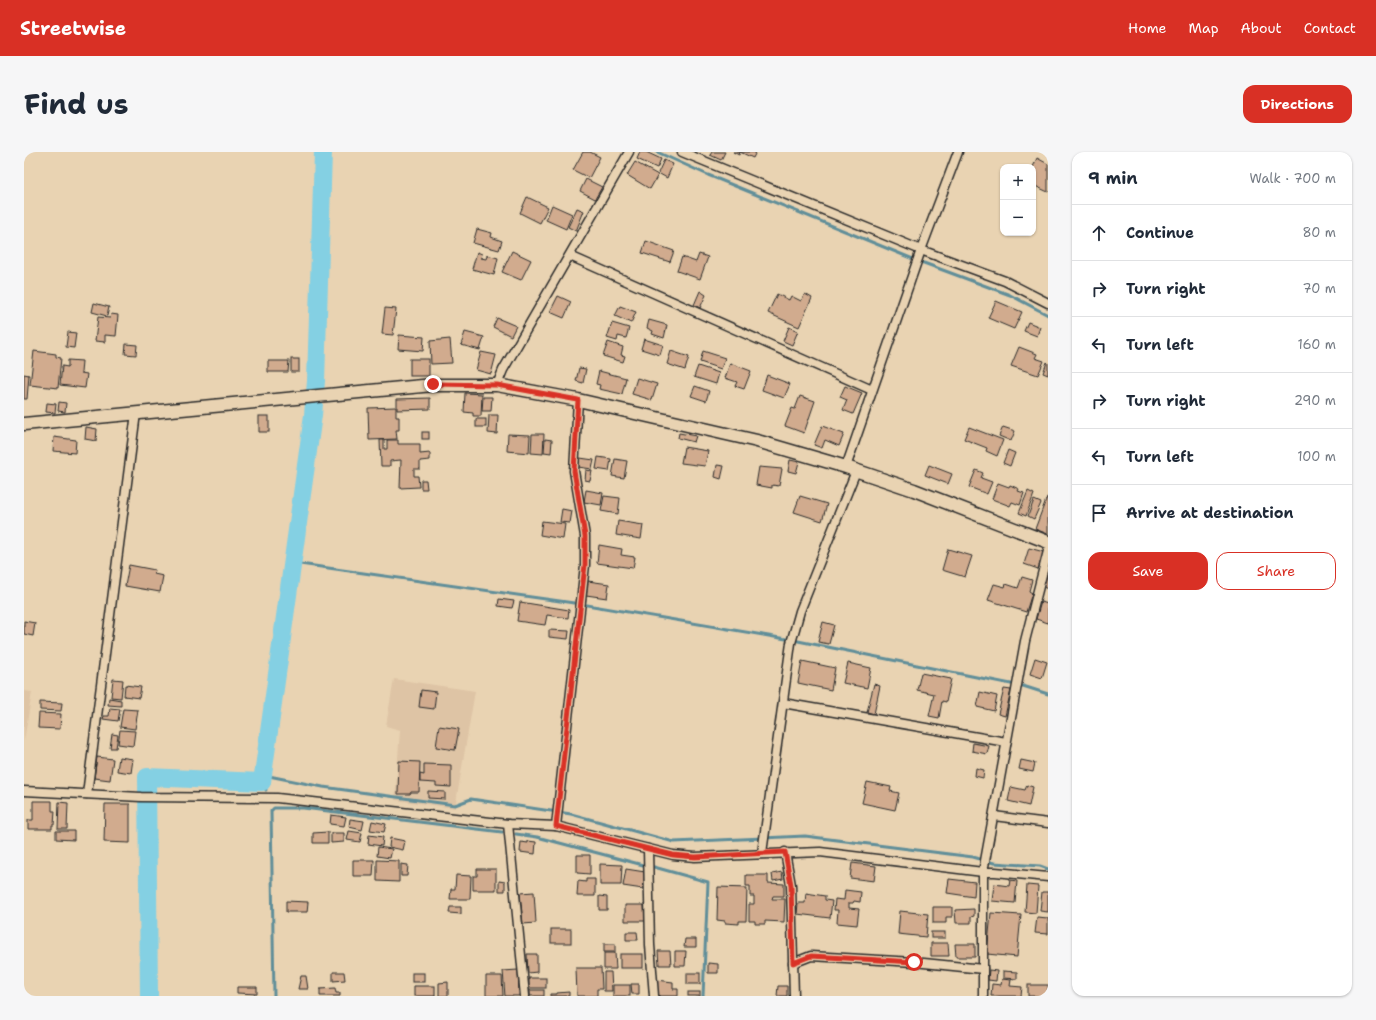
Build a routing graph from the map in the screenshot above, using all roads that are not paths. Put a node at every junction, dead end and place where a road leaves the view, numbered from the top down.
1 (629, 152) edge
2 (682, 152) edge
3 (958, 152) edge
4 (921, 250) junction
5 (570, 256) junction
6 (1048, 303) edge
7 (497, 385) junction
8 (872, 390) junction
9 (578, 400) junction
10 (136, 413) junction
11 (24, 424) edge
12 (851, 469) junction
13 (1048, 542) edge
14 (1048, 551) edge
15 (782, 704) junction
16 (1006, 742) junction
17 (24, 791) edge
18 (87, 794) junction
19 (994, 816) junction
20 (1048, 823) edge
21 (508, 824) junction
22 (556, 826) junction
23 (648, 849) junction
24 (785, 852) junction
25 (762, 853) junction
26 (983, 872) junction
27 (1048, 877) edge
28 (793, 963) junction
29 (983, 969) junction
30 (525, 996) edge
31 (654, 996) edge
32 (794, 996) edge
33 (983, 996) edge

1 - 5 street
2 - 4 street
3 - 4 street
4 - 6 street
4 - 8 street
5 - 7 street
5 - 8 street
7 - 9 street
7 - 10 street
8 - 12 street
9 - 12 street
9 - 22 street
10 - 11 street
10 - 18 street
12 - 13 street
12 - 15 street
14 - 16 street
15 - 16 street
15 - 25 street
16 - 19 street
17 - 18 street
18 - 21 street
19 - 20 street
19 - 26 street
21 - 22 street
21 - 30 street
22 - 23 street
23 - 25 street
23 - 31 street
24 - 25 street
24 - 26 street
24 - 28 street
26 - 27 street
26 - 29 street
28 - 29 street
28 - 32 street
29 - 33 street

